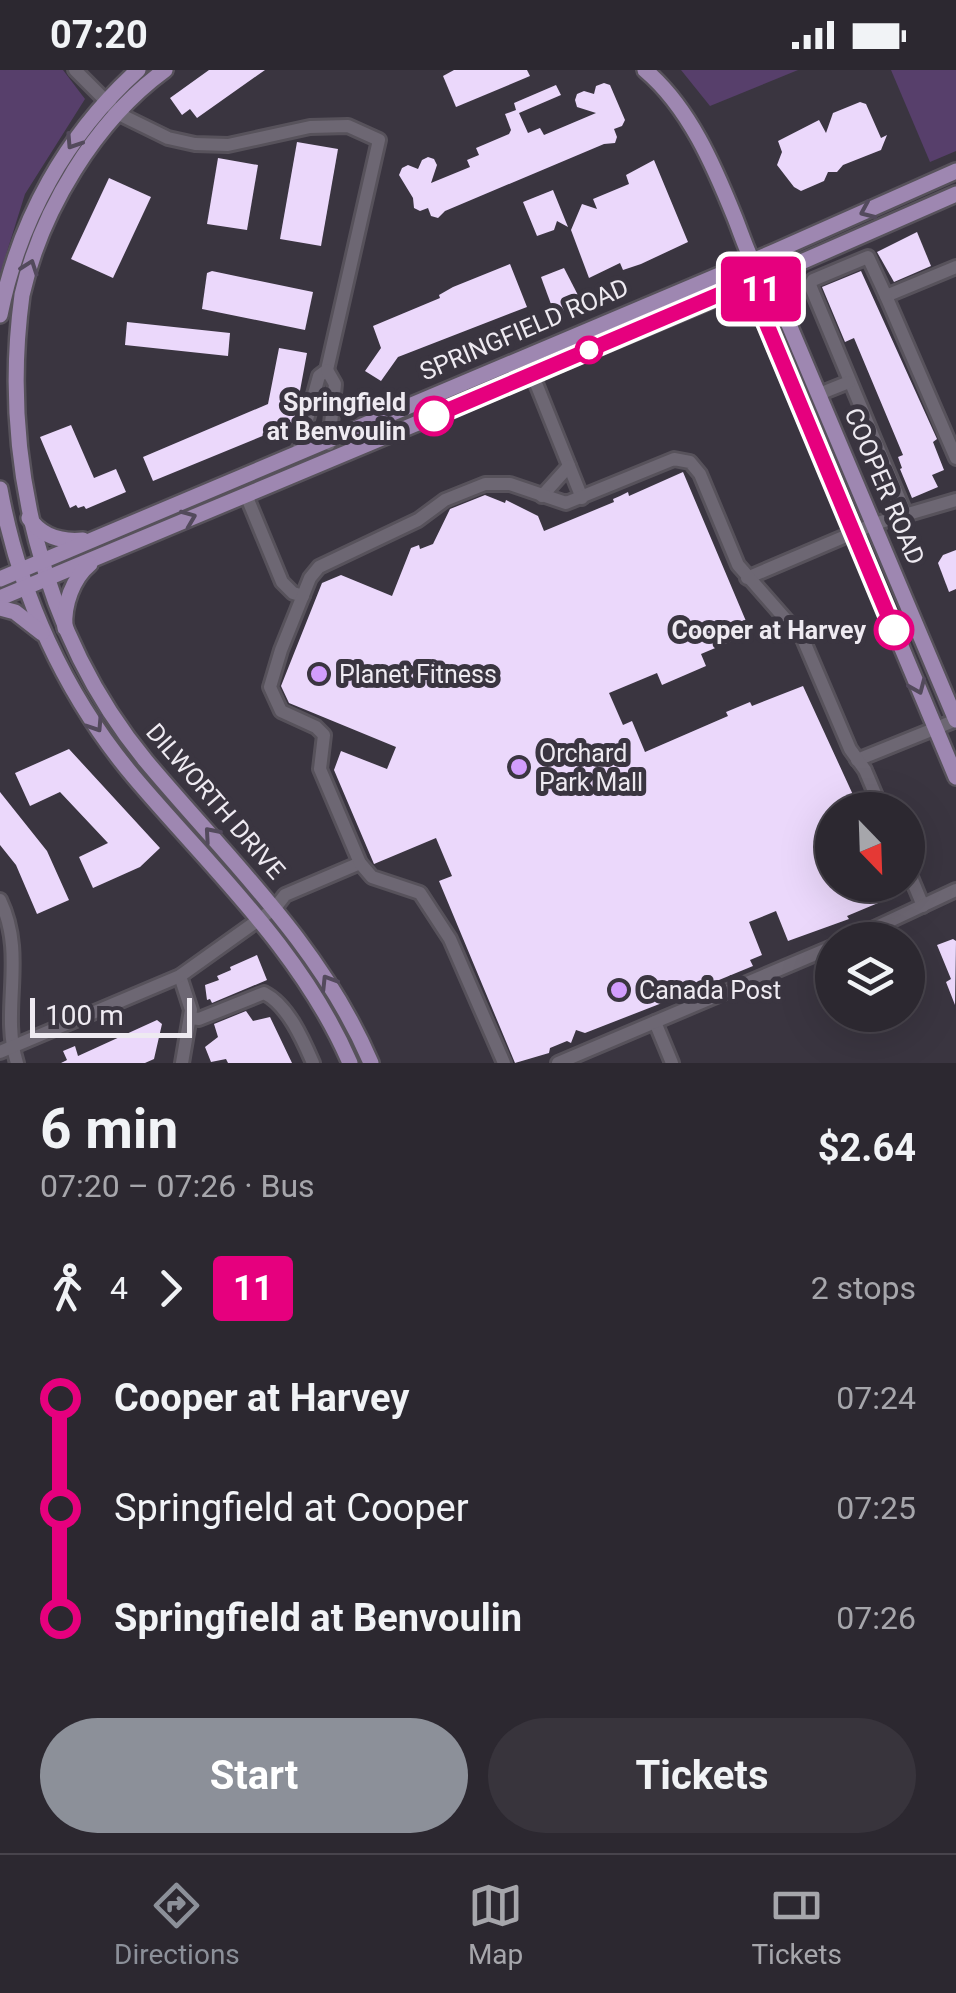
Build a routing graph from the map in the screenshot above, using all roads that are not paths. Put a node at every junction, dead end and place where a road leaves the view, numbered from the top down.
1 (75, 70) edge
2 (138, 70) edge
3 (165, 70) edge
4 (645, 70) edge
5 (105, 100) junction
6 (119, 114) junction
7 (956, 171) edge
8 (956, 194) edge
9 (752, 260) junction
10 (956, 266) edge
11 (760, 277) junction
12 (886, 296) junction
13 (0, 315) edge
14 (524, 356) junction
15 (327, 370) junction
16 (531, 375) junction
17 (849, 382) junction
18 (819, 394) junction
19 (328, 439) junction
20 (298, 452) junction
21 (956, 458) edge
22 (333, 459) junction
23 (569, 466) junction
24 (0, 489) edge
25 (246, 495) junction
26 (542, 496) junction
27 (582, 498) junction
28 (956, 500) edge
29 (20, 501) junction
30 (906, 515) junction
31 (874, 524) junction
32 (854, 532) junction
33 (93, 538) junction
34 (99, 556) junction
35 (39, 563) junction
36 (18, 571) junction
37 (747, 578) junction
38 (0, 579) edge
39 (45, 579) junction
40 (25, 588) junction
41 (303, 596) junction
42 (0, 598) edge
43 (0, 608) edge
44 (66, 632) junction
45 (48, 640) junction
46 (956, 720) edge
47 (935, 726) junction
48 (857, 760) junction
49 (956, 777) edge
50 (873, 792) edge
51 (360, 863) junction
52 (956, 890) edge
53 (0, 900) edge
54 (920, 902) edge
55 (922, 906) junction
56 (275, 908) junction
57 (260, 919) junction
58 (888, 922) edge
59 (815, 954) edge
60 (180, 976) junction
61 (6, 989) edge
62 (190, 1018) junction
63 (655, 1022) junction
64 (6, 1050) edge
65 (17, 1063) edge
66 (182, 1063) edge
67 (313, 1063) edge
68 (350, 1063) edge
69 (371, 1063) edge
70 (504, 1063) edge
71 (558, 1063) edge
72 (672, 1063) edge

1 - 5 street
2 - 5 main road
3 - 6 main road, DILWORTH DRIVE
4 - 9 main road, COOPER ROAD
5 - 6 street
5 -> 13 main road
6 - 15 street
29 -> 6 main road, DILWORTH DRIVE
7 -> 9 main road, SPRINGFIELD ROAD
8 - 11 main road, SPRINGFIELD ROAD
9 - 11 main road, COOPER ROAD
9 - 14 main road, SPRINGFIELD ROAD
10 - 12 street
11 - 16 main road, SPRINGFIELD ROAD
11 - 18 main road, COOPER ROAD
11 - 32 main road, COOPER ROAD
12 - 17 street
12 - 21 street
14 - 16 street
14 - 19 main road, SPRINGFIELD ROAD
15 - 19 street
15 - 20 street
16 - 22 main road, SPRINGFIELD ROAD
16 - 23 street
17 - 18 street
17 - 30 street
18 - 31 main road, COOPER ROAD
19 - 20 main road, SPRINGFIELD ROAD
19 - 22 street
20 - 33 main road, SPRINGFIELD ROAD
22 - 25 main road, SPRINGFIELD ROAD
23 - 26 street
23 - 27 street
24 - 36 main road, DILWORTH DRIVE
34 -> 25 main road, SPRINGFIELD ROAD
25 - 41 street
26 - 27 street
26 - 41 street
27 - 37 street
28 - 30 street
29 - 33 main road
29 - 35 main road, DILWORTH DRIVE
30 - 31 street
31 - 32 street
31 - 46 main road, COOPER ROAD
32 - 37 street
32 -> 47 main road, COOPER ROAD
33 - 35 main road, SPRINGFIELD ROAD
34 - 39 main road, SPRINGFIELD ROAD
34 - 44 main road
35 - 36 main road, SPRINGFIELD ROAD
35 - 39 main road, DILWORTH DRIVE
36 - 38 main road, SPRINGFIELD ROAD
36 - 40 main road, DILWORTH DRIVE
37 - 48 street
39 - 40 main road, SPRINGFIELD ROAD
39 - 44 main road, DILWORTH DRIVE
40 - 42 main road, SPRINGFIELD ROAD
40 - 45 main road, DILWORTH DRIVE
41 - 51 street
43 - 45 main road
56 -> 44 main road, DILWORTH DRIVE
45 -> 57 main road, DILWORTH DRIVE
46 - 47 street
47 - 48 street
47 - 49 main road, COOPER ROAD
48 - 50 street
51 - 56 street
51 - 70 street
52 - 55 street
53 - 61 street
54 - 55 street
55 - 58 street
56 - 57 street
69 -> 56 main road, DILWORTH DRIVE
57 - 60 street
57 - 68 main road, DILWORTH DRIVE
59 - 63 street
60 - 62 street
60 - 64 street
61 - 64 street
62 - 66 street
62 - 67 street
63 - 71 street
63 - 72 street
64 - 65 street

